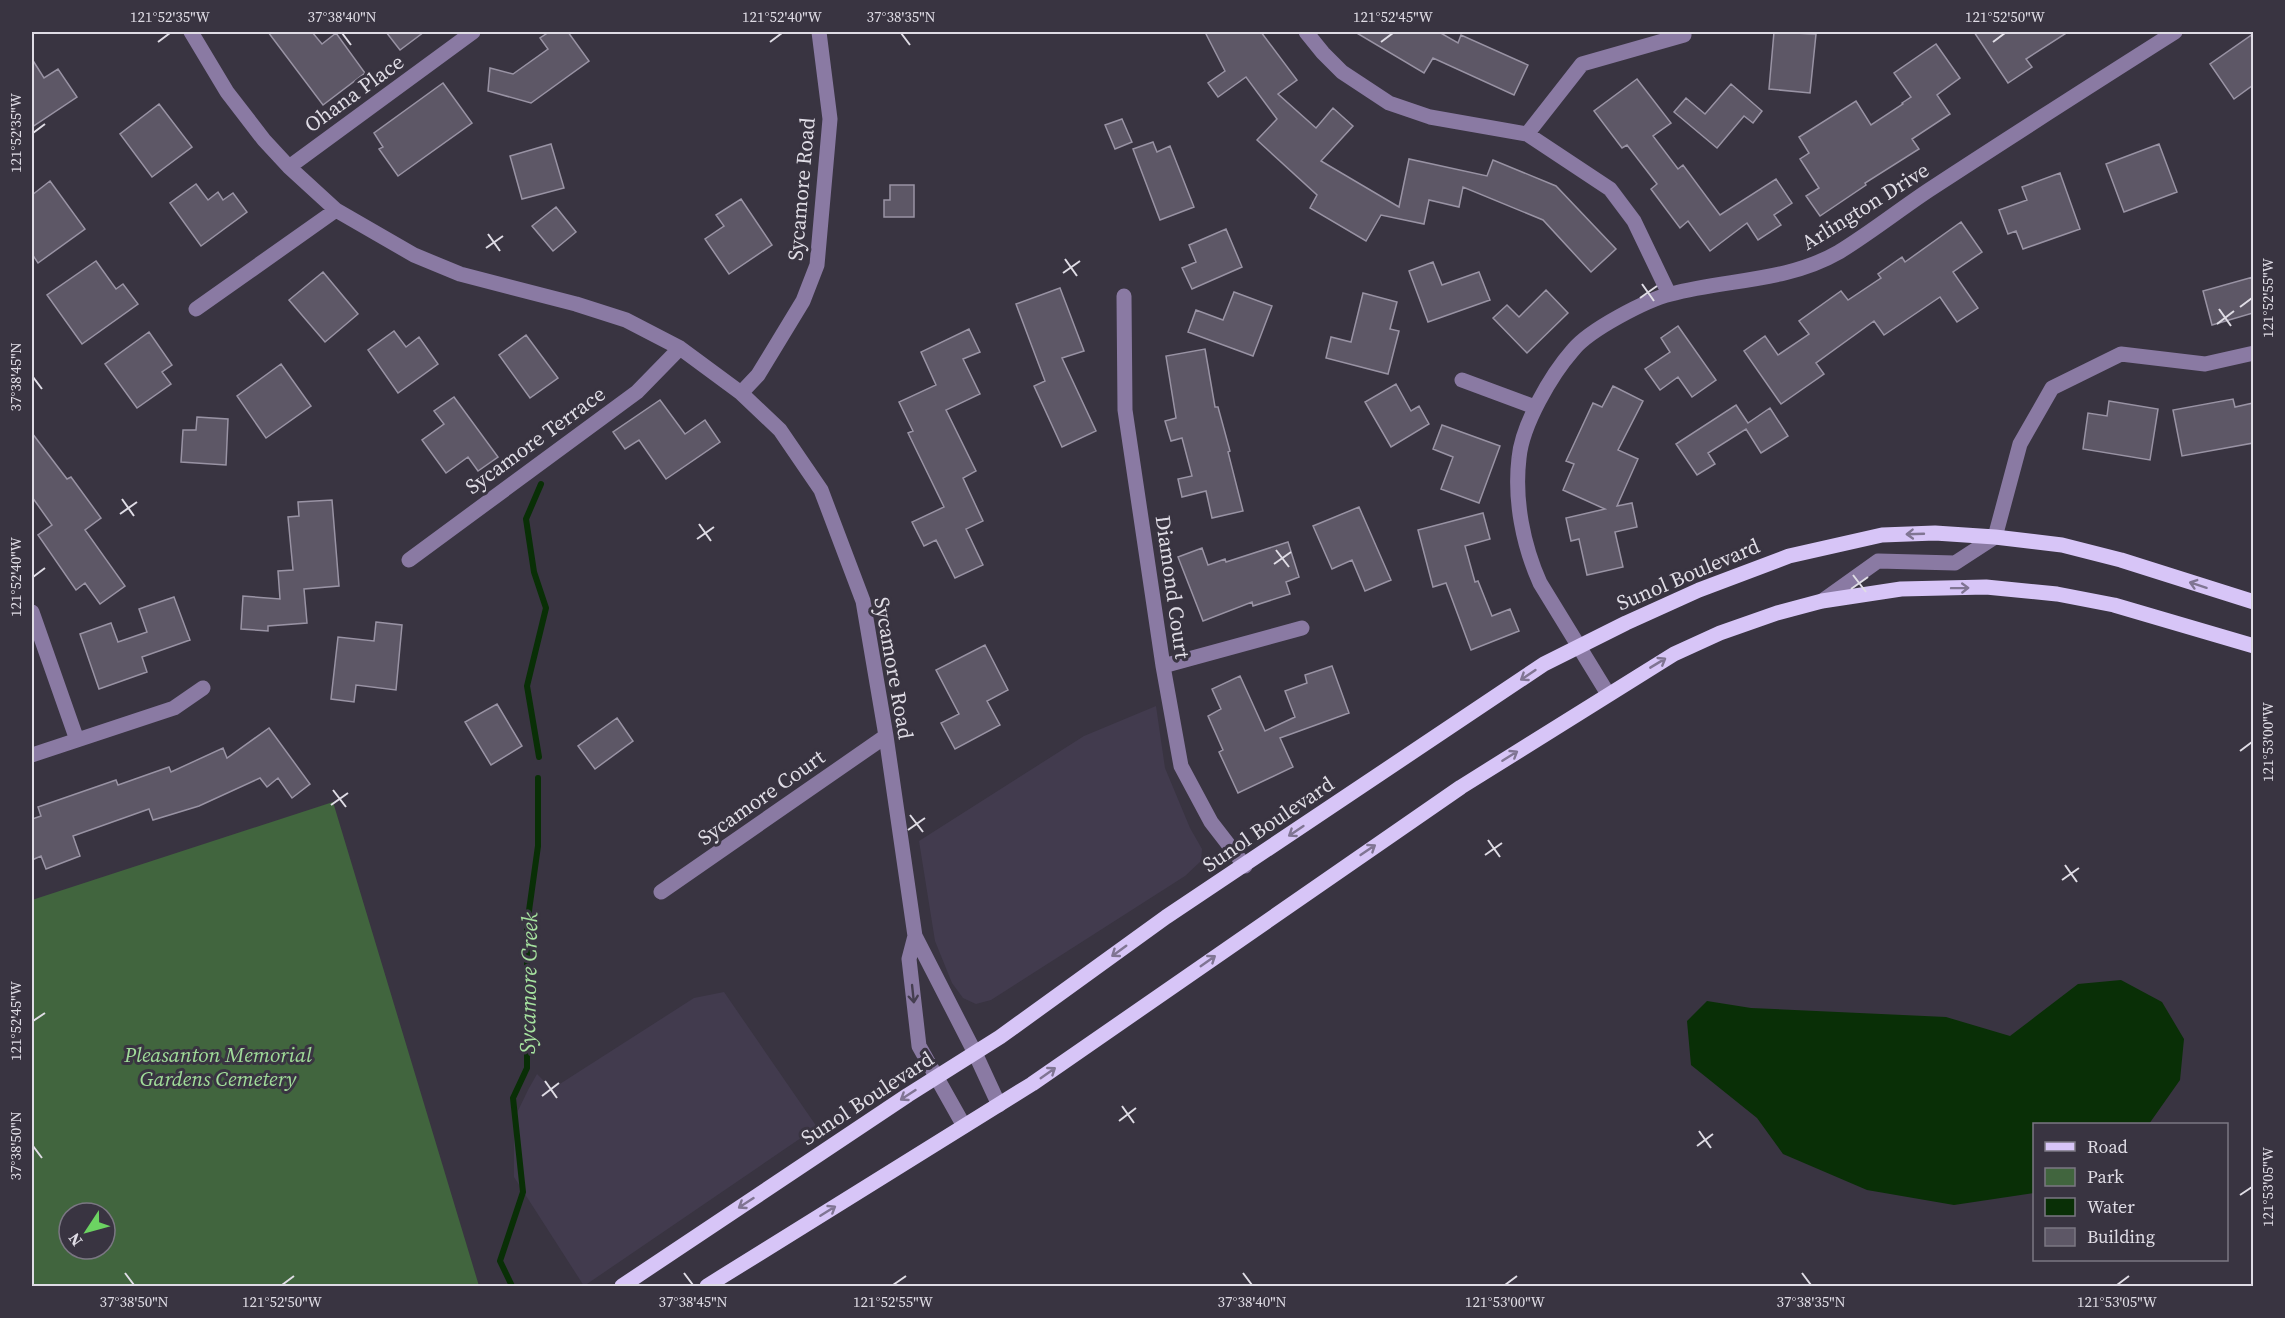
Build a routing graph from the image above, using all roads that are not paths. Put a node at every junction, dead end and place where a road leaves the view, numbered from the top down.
1 (191, 32) edge
2 (473, 32) edge
3 (819, 32) edge
4 (1306, 32) edge
5 (2175, 32) edge
6 (1684, 35) dead end
7 (1527, 134) junction
8 (289, 167) junction
9 (336, 210) junction
10 (1669, 294) junction
11 (1124, 296) dead end
12 (196, 309) dead end
13 (680, 348) junction
14 (2253, 353) edge
15 (1461, 380) dead end
16 (741, 393) junction
17 (1535, 407) junction
18 (1995, 537) junction
19 (409, 560) dead end
20 (1822, 601) junction
21 (2253, 602) edge
22 (32, 612) edge
23 (1302, 628) dead end
24 (2253, 646) edge
25 (1579, 647) junction
26 (1163, 666) junction
27 (203, 688) dead end
28 (1608, 694) junction
29 (886, 736) junction
30 (77, 740) junction
31 (32, 755) edge
32 (1245, 866) junction
33 (661, 892) dead end
34 (915, 936) junction
35 (975, 1053) junction
36 (937, 1077) junction
37 (999, 1105) junction
38 (964, 1126) junction
39 (622, 1287) edge
40 (707, 1287) edge

1 - 8 street
2 - 8 street, Ohana Place
3 - 16 street, Sycamore Road
4 - 7 street
5 - 10 street, Arlington Drive
6 - 7 street
7 - 10 street
8 - 9 street
9 - 12 street
9 - 13 street
10 - 17 street, Arlington Drive
11 - 26 street, Diamond Court
13 - 16 street
13 - 19 street, Sycamore Terrace
14 - 18 street
15 - 17 street
16 - 29 street, Sycamore Road
17 - 25 street, Arlington Drive
18 - 20 street
21 -> 18 main road, Sunol Boulevard
18 -> 25 main road, Sunol Boulevard
20 -> 24 main road
28 -> 20 main road
22 - 30 street
23 - 26 street
25 - 28 street, Arlington Drive
25 -> 32 main road, Sunol Boulevard
26 - 32 street, Diamond Court
27 - 30 street
37 -> 28 main road
29 - 33 street, Sycamore Court
29 - 34 street, Sycamore Road
30 - 31 street
32 -> 35 main road, Sunol Boulevard
34 - 35 street, Sycamore Road
34 -> 36 street, Sycamore Road
35 - 36 main road, Sunol Boulevard
35 - 37 street, Sycamore Road
36 - 38 street, Sycamore Road
36 -> 39 main road, Sunol Boulevard
37 - 38 main road
40 -> 38 main road

